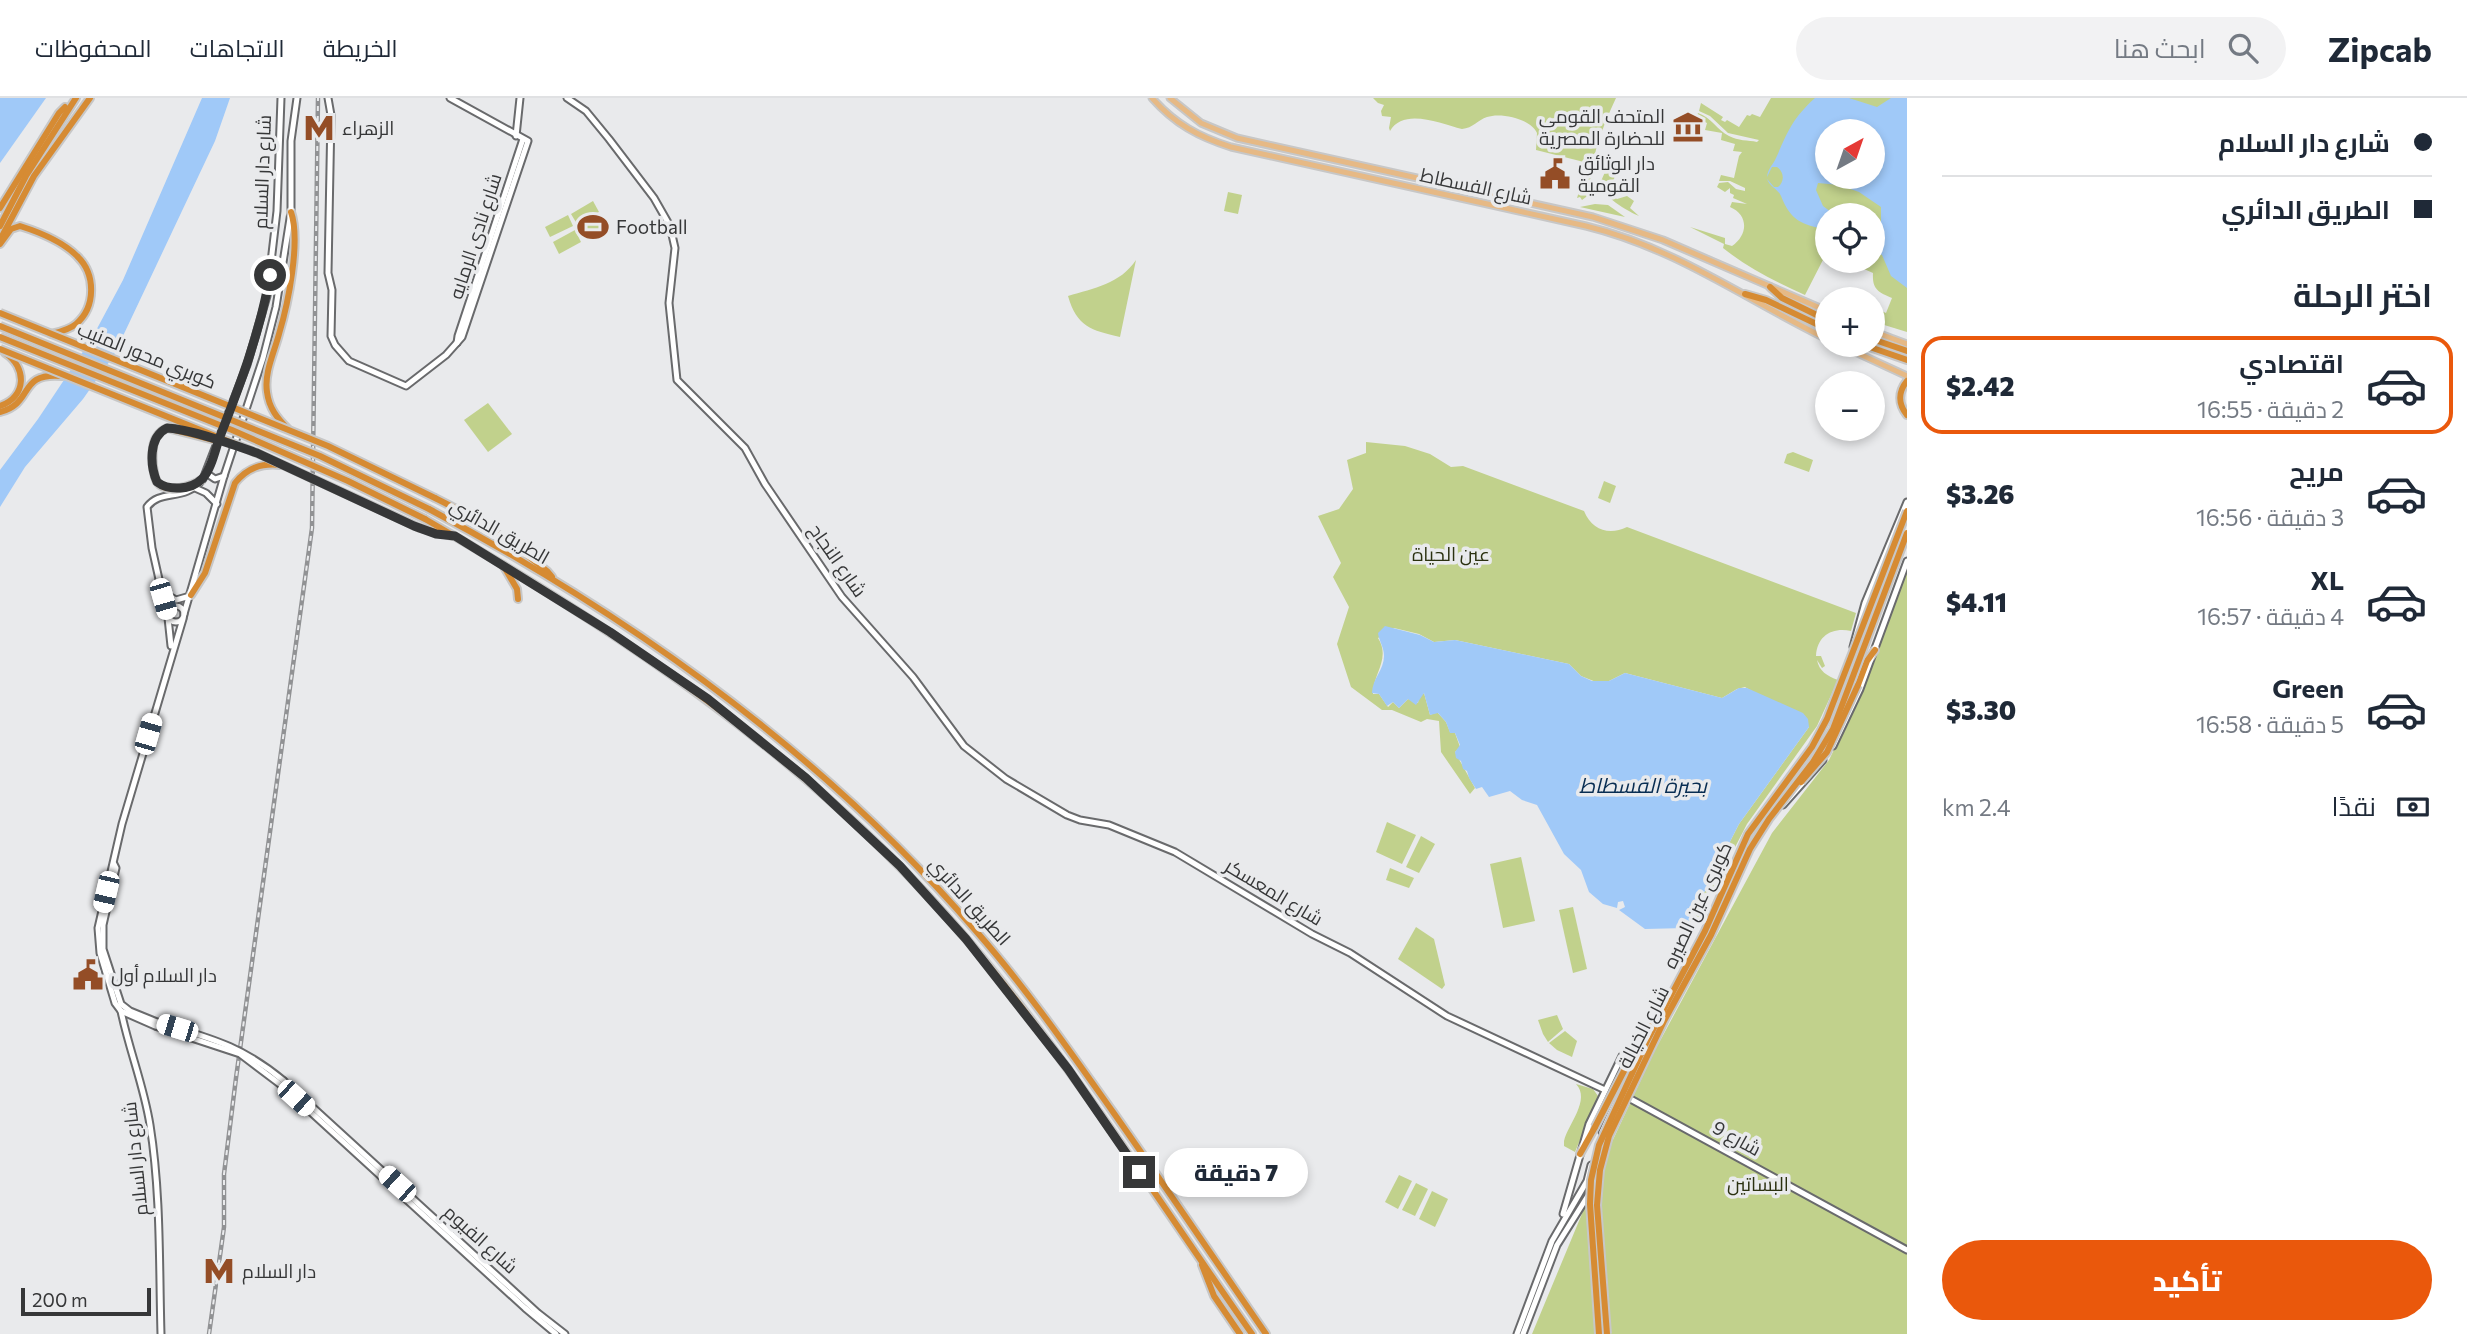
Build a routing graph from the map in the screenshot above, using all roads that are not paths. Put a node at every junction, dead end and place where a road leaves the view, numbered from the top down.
1 (76, 98) edge
2 (90, 98) edge
3 (281, 98) edge
4 (297, 98) edge
5 (328, 98) edge
6 (450, 98) edge
7 (520, 98) edge
8 (567, 98) edge
9 (1152, 98) edge
10 (1170, 98) edge
11 (70, 105) junction
12 (280, 111) junction
13 (296, 111) junction
14 (516, 136) junction
15 (0, 208) edge
16 (290, 212) junction
17 (0, 226) edge
18 (0, 242) edge
19 (1770, 287) junction
20 (1745, 294) junction
21 (1815, 306) edge
22 (0, 313) edge
23 (1815, 314) edge
24 (1815, 323) edge
25 (0, 326) edge
26 (1815, 332) edge
27 (50, 334) junction
28 (1885, 336) edge
29 (0, 337) edge
30 (1885, 344) edge
31 (1907, 344) edge
32 (0, 349) edge
33 (1907, 351) edge
34 (1885, 352) edge
35 (1864, 357) edge
36 (1907, 360) edge
37 (68, 376) junction
38 (1907, 379) edge
39 (0, 406) edge
40 (0, 412) edge
41 (1907, 415) edge
42 (288, 429) junction
43 (241, 447) junction
44 (284, 465) junction
45 (205, 476) junction
46 (224, 476) junction
47 (194, 488) junction
48 (435, 498) joint
49 (1907, 502) edge
50 (217, 504) junction
51 (429, 509) joint
52 (1907, 511) edge
53 (425, 519) joint
54 (1907, 533) edge
55 (455, 536) junction
56 (1907, 561) edge
57 (502, 563) junction
58 (555, 582) junction
59 (161, 592) junction
60 (191, 596) junction
61 (518, 599) dead end
62 (183, 616) junction
63 (168, 617) junction
64 (1875, 650) joint
65 (171, 656) junction
66 (1844, 682) junction
67 (1859, 687) junction
68 (938, 711) joint
69 (1791, 790) junction
70 (1673, 986) junction
71 (1680, 989) junction
72 (121, 1008) junction
73 (1658, 1018) junction
74 (1642, 1043) junction
75 (283, 1083) junction
76 (1605, 1090) junction
77 (1626, 1096) junction
78 (1580, 1154) junction
79 (1557, 1229) junction
80 (1907, 1250) edge
81 (1202, 1264) junction
82 (1537, 1279) junction
83 (1545, 1280) junction
84 (1533, 1291) junction
85 (1540, 1293) junction
86 (161, 1334) edge
87 (556, 1334) edge
88 (565, 1334) edge
89 (1240, 1334) edge
90 (1252, 1334) edge
91 (1266, 1334) edge
92 (1517, 1334) edge
93 (1523, 1334) edge
94 (1599, 1334) edge
95 (1607, 1334) edge

1 - 11 highway
2 - 18 highway
3 - 12 street, شارع دار السلام
4 - 13 street, شارع دار السلام
5 - 14 street, شارع نادى الرمايه
6 - 14 street
7 - 14 street
8 - 68 street, شارع النجاح
9 - 20 main road, شارع الفسطاط
10 - 19 main road, شارع الفسطاط
11 - 15 highway
11 - 17 highway
12 - 13 street
12 - 45 street, شارع دار السلام
13 - 16 street, شارع دار السلام
16 - 42 highway
16 - 46 street, شارع دار السلام
18 - 27 highway
19 - 21 main road, شارع الفسطاط
19 - 23 highway
20 - 24 highway
20 - 26 main road, شارع الفسطاط
22 - 27 highway, كوبري محور المنيب, bridge
25 - 51 highway, كوبري محور المنيب, bridge
27 - 42 highway, كوبري محور المنيب, bridge
28 - 31 main road
29 - 53 highway, كوبري محور المنيب, bridge
30 - 33 highway
32 - 37 highway, bridge
32 - 39 highway
34 - 36 highway
35 - 38 main road
37 - 40 highway
37 - 43 highway, bridge
38 - 41 highway
42 - 48 highway, كوبري محور المنيب, bridge
43 - 44 highway, bridge
43 - 45 highway, bridge
44 - 55 highway, الطريق الدائري, bridge
44 - 60 highway
45 - 46 street
45 - 47 street, شارع دار السلام
46 - 50 street, شارع دار السلام
47 - 50 street
47 - 59 street, شارع دار السلام
48 - 58 highway, الطريق الدائري
49 - 66 street, شارع الخيالة
50 - 60 street, شارع دار السلام
51 - 58 highway, الطريق الدائري
52 - 73 highway, كوبرى عين الصيره, bridge
53 - 55 highway, الطريق الدائري
54 - 69 highway, كوبرى عين الصيره, bridge
55 - 57 highway, الطريق الدائري
56 - 64 street
57 - 61 highway
57 - 81 highway, الطريق الدائري
58 - 91 highway, الطريق الدائري
59 - 60 street
59 - 63 street, شارع دار السلام
60 - 62 street, شارع دار السلام
62 - 63 street
62 - 63 street
62 - 65 street, شارع دار السلام
63 - 65 street, شارع دار السلام
64 - 67 highway
65 - 72 street, شارع دار السلام
66 - 67 street
66 - 70 street, شارع الخيالة
67 - 69 highway, bridge
67 - 71 street, شارع الخيالة
68 - 76 street, شارع المعسكر
69 - 95 highway, كوبرى عين الصيره, bridge
70 - 71 street
70 - 74 street, شارع الخيالة
71 - 77 street, شارع الخيالة
72 - 75 street, bridge
72 - 86 street, شارع دار السلام
73 - 78 highway, bridge
73 - 94 highway, كوبرى عين الصيره, bridge
74 - 76 street
74 - 79 street, شارع الخيالة
75 - 87 street, شارع الفيوم
75 - 88 street, شارع الفيوم
76 - 78 street
77 - 80 street, شارع 9
77 - 83 street, شارع الخيالة
78 - 79 street
79 - 82 street, شارع الخيالة
81 - 89 highway
81 - 90 highway, الطريق الدائري
82 - 83 street
82 - 84 street, شارع الخيالة
83 - 85 street, شارع الخيالة
84 - 85 street
84 - 92 street, شارع الخيالة
85 - 93 street, شارع الخيالة

